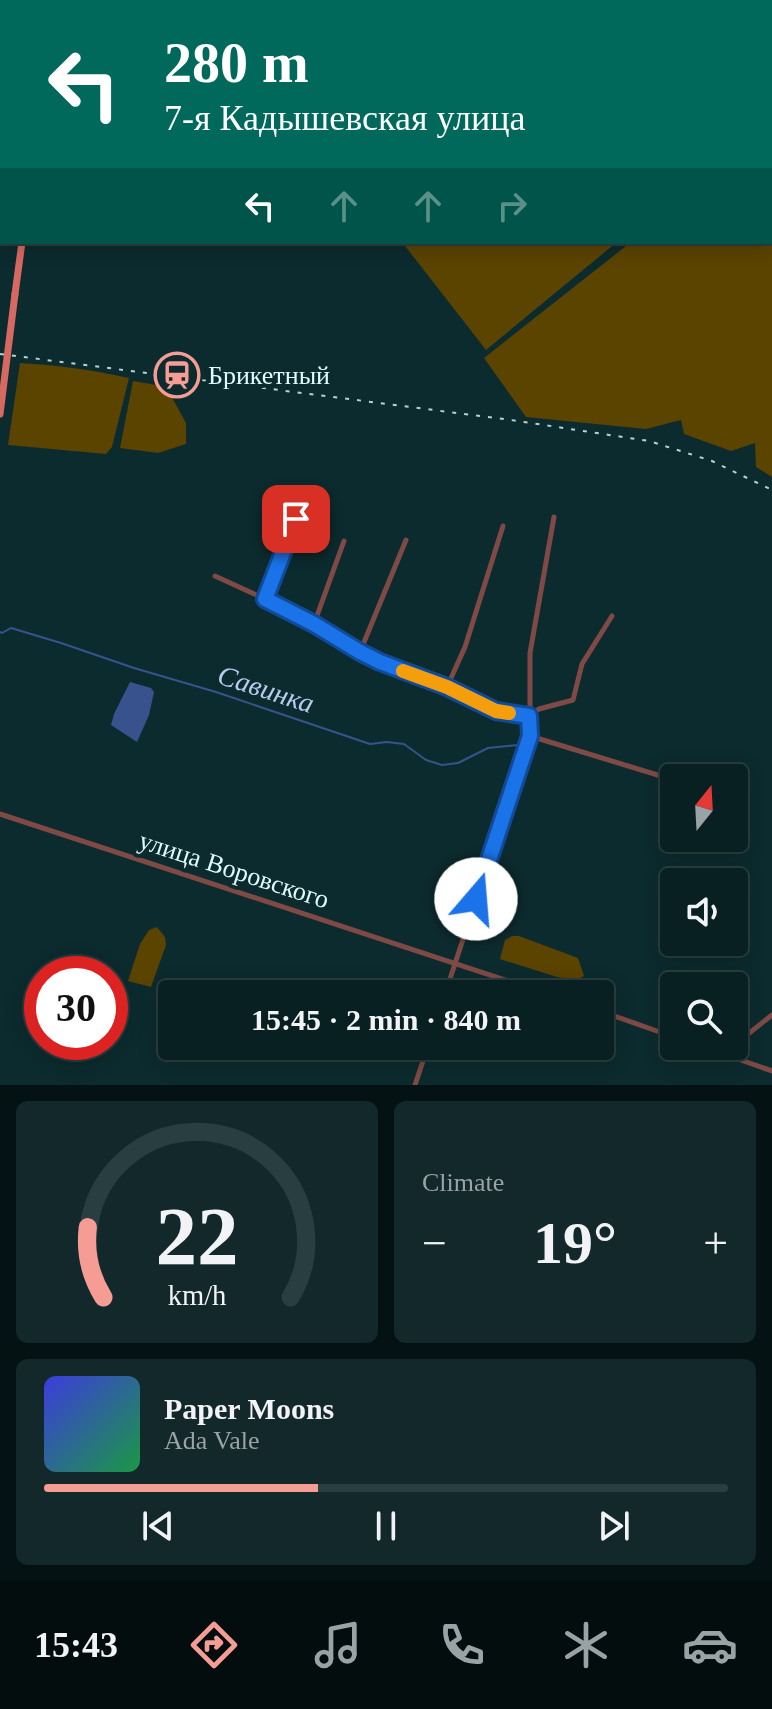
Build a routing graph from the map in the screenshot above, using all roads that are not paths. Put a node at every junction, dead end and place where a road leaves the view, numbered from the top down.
1 (22, 244) edge
2 (0, 414) edge
3 (554, 517) dead end
4 (296, 519) dead end
5 (503, 526) dead end
6 (406, 540) dead end
7 (344, 541) dead end
8 (215, 576) dead end
9 (265, 599) junction
10 (612, 616) dead end
11 (314, 624) junction
12 (360, 652) junction
13 (447, 687) junction
14 (529, 716) junction
15 (530, 736) junction
16 (660, 776) edge
17 (0, 814) edge
18 (455, 963) junction
19 (450, 980) edge
20 (506, 980) edge
21 (772, 1015) edge
22 (614, 1016) edge
23 (660, 1032) edge
24 (748, 1033) edge
25 (423, 1060) edge
26 (742, 1060) edge
27 (772, 1071) edge
28 (415, 1085) edge

1 - 2 main road, bridge
3 - 14 street
4 - 9 street
5 - 13 street
6 - 12 street
7 - 11 street
8 - 9 street
9 - 11 street
10 - 14 street
11 - 12 street
12 - 13 street
13 - 14 street
14 - 15 street
15 - 16 street
15 - 18 street
17 - 18 street, улица Воровского
18 - 19 street
18 - 20 street, улица Воровского
21 - 24 street
22 - 23 street
25 - 28 street
26 - 27 street

